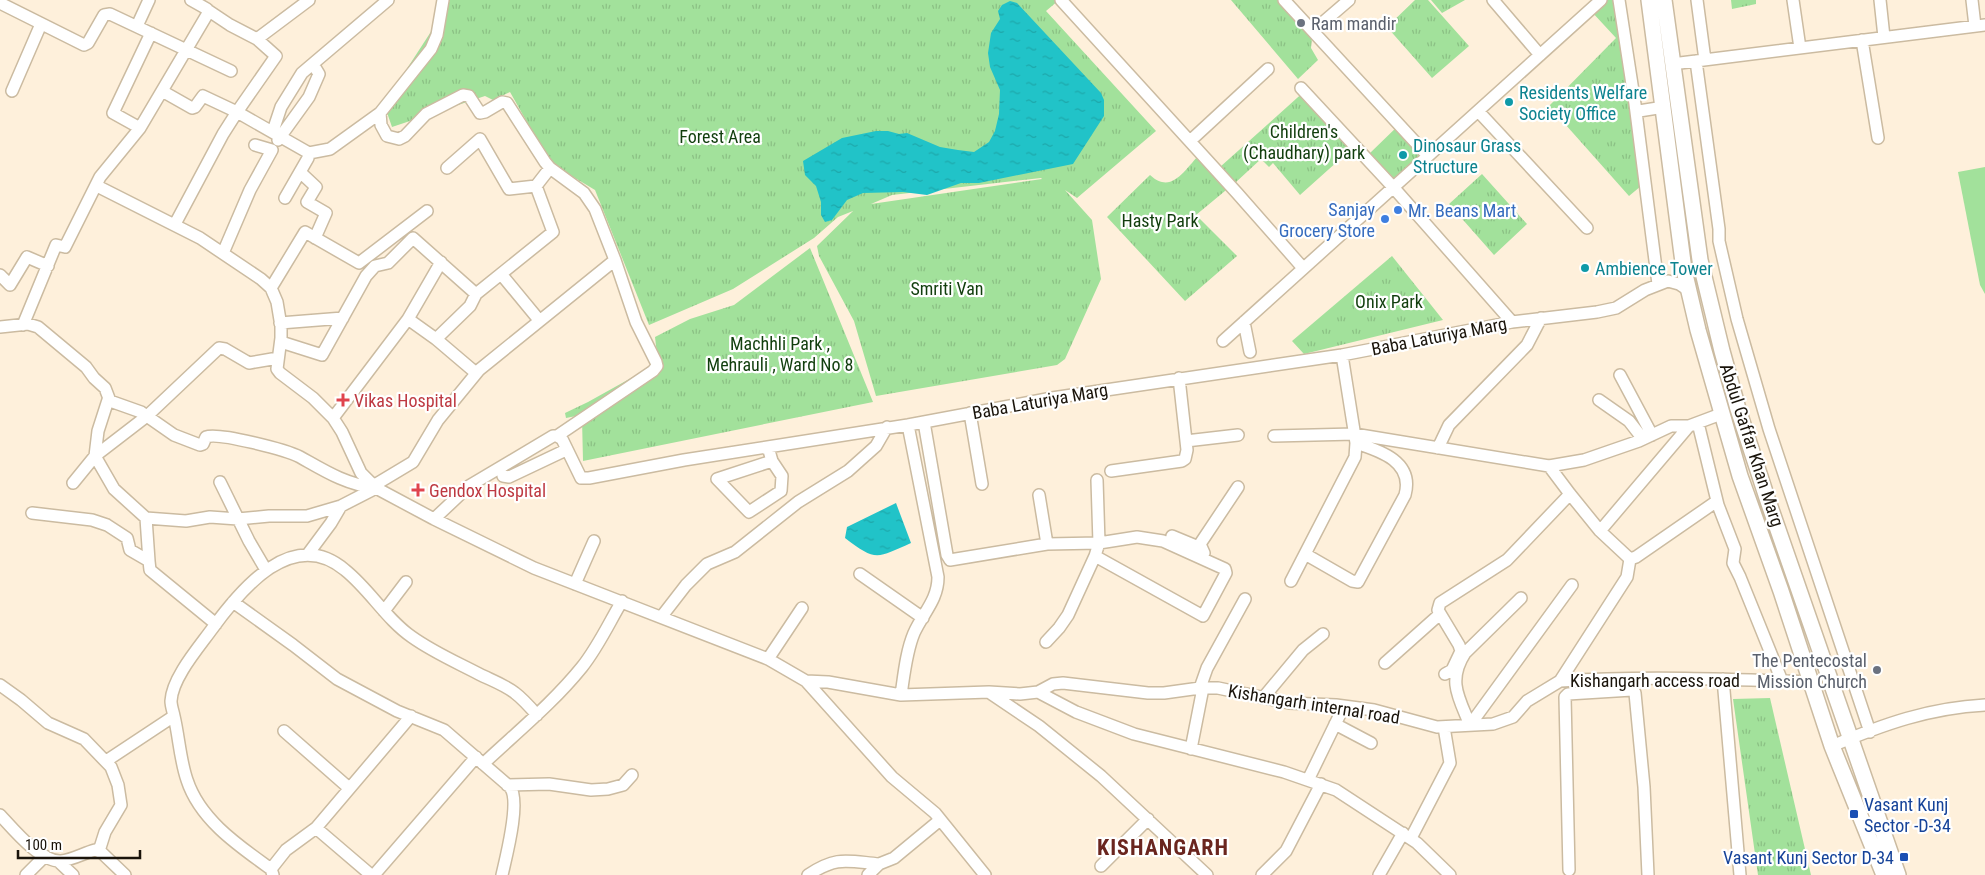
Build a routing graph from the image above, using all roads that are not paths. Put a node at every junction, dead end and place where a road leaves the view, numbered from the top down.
1 (149, 0) edge
2 (191, 0) edge
3 (309, 0) edge
4 (388, 0) edge
5 (443, 0) edge
6 (1061, 0) edge
7 (1284, 0) edge
8 (1348, 0) edge
9 (1494, 0) edge
10 (1601, 0) edge
11 (1618, 0) edge
12 (1650, 0) edge
13 (1664, 0) edge
14 (1697, 0) edge
15 (1794, 0) edge
16 (1880, 0) edge
17 (1972, 0) edge
18 (0, 3) edge
19 (208, 11) junction
20 (41, 24) junction
21 (137, 26) junction
22 (1980, 26) edge
23 (1314, 32) junction
24 (151, 33) junction
25 (1884, 38) junction
26 (257, 39) junction
27 (1862, 40) junction
28 (1800, 48) junction
29 (185, 49) junction
30 (1540, 55) junction
31 (1701, 60) junction
32 (313, 64) junction
33 (1672, 64) junction
34 (1268, 69) dead end
35 (230, 71) dead end
36 (1301, 88) dead end
37 (12, 91) dead end
38 (162, 91) junction
39 (1664, 107) junction
40 (1478, 111) junction
41 (1639, 111) dead end
42 (237, 112) junction
43 (380, 113) junction
44 (140, 128) junction
45 (277, 133) junction
46 (1878, 138) dead end
47 (1190, 141) junction
48 (255, 144) dead end
49 (272, 150) junction
50 (309, 153) junction
51 (1428, 156) junction
52 (447, 168) dead end
53 (550, 168) junction
54 (300, 172) junction
55 (97, 186) junction
56 (536, 186) junction
57 (1393, 187) junction
58 (285, 198) dead end
59 (427, 211) dead end
60 (175, 224) junction
61 (1587, 228) dead end
62 (315, 238) junction
63 (1719, 241) junction
64 (1698, 246) junction
65 (224, 253) junction
66 (615, 260) junction
67 (441, 262) junction
68 (48, 266) junction
69 (1303, 268) junction
70 (501, 274) junction
71 (0, 275) edge
72 (1658, 284) junction
73 (271, 288) junction
74 (1688, 290) junction
75 (476, 294) junction
76 (342, 318) junction
77 (1541, 318) junction
78 (408, 320) junction
79 (539, 320) junction
80 (1244, 322) junction
81 (1512, 322) junction
82 (23, 324) junction
83 (280, 324) junction
84 (0, 326) edge
85 (436, 339) junction
86 (1223, 340) dead end
87 (281, 342) junction
88 (1250, 352) dead end
89 (1342, 355) junction
90 (278, 358) junction
91 (476, 373) junction
92 (1620, 375) dead end
93 (1179, 378) junction
94 (108, 400) junction
95 (1598, 400) dead end
96 (970, 413) junction
97 (1721, 414) junction
98 (147, 416) junction
99 (333, 418) junction
100 (924, 422) junction
101 (908, 425) junction
102 (1693, 425) junction
103 (887, 427) junction
104 (1238, 435) dead end
105 (557, 436) junction
106 (1274, 436) dead end
107 (1648, 437) junction
108 (1355, 439) junction
109 (1186, 441) junction
110 (768, 447) junction
111 (1438, 448) junction
112 (566, 450) junction
113 (95, 456) junction
114 (772, 461) junction
115 (1549, 466) junction
116 (1111, 471) dead end
117 (503, 476) dead end
118 (1097, 480) dead end
119 (220, 482) dead end
120 (73, 483) dead end
121 (982, 484) dead end
122 (375, 487) junction
123 (1238, 487) dead end
124 (1570, 494) junction
125 (1039, 495) dead end
126 (1717, 501) junction
127 (341, 506) junction
128 (32, 513) dead end
129 (146, 518) junction
130 (238, 519) junction
131 (434, 519) junction
132 (1600, 531) junction
133 (1098, 540) junction
134 (594, 541) dead end
135 (1047, 544) junction
136 (1201, 548) junction
137 (308, 554) junction
138 (1305, 554) junction
139 (1095, 556) junction
140 (1630, 559) junction
141 (149, 561) junction
142 (1225, 564) dead end
143 (266, 570) junction
144 (860, 574) dead end
145 (1291, 581) dead end
146 (406, 582) dead end
147 (575, 584) junction
148 (1572, 585) dead end
149 (1521, 598) dead end
150 (1245, 599) dead end
151 (622, 601) junction
152 (233, 602) junction
153 (802, 608) dead end
154 (384, 611) junction
155 (1440, 614) junction
156 (662, 616) junction
157 (923, 618) junction
158 (216, 624) junction
159 (1323, 634) dead end
160 (1046, 642) dead end
161 (768, 659) junction
162 (1385, 663) dead end
163 (1445, 674) dead end
164 (1723, 679) junction
165 (806, 681) junction
166 (1560, 681) junction
167 (1782, 681) junction
168 (1811, 682) junction
169 (0, 685) edge
170 (1201, 688) junction
171 (989, 692) junction
172 (1038, 692) junction
173 (901, 695) junction
174 (1263, 698) junction
175 (1344, 706) junction
176 (1982, 706) edge
177 (537, 715) junction
178 (174, 716) junction
179 (411, 716) junction
180 (1335, 724) junction
181 (1470, 725) junction
182 (1444, 727) junction
183 (284, 731) dead end
184 (1870, 732) junction
185 (1851, 738) junction
186 (1371, 743) dead end
187 (1832, 746) junction
188 (1191, 749) junction
189 (480, 760) junction
190 (106, 761) junction
191 (632, 775) dead end
192 (1308, 780) junction
193 (1321, 784) junction
194 (507, 785) junction
195 (349, 788) junction
196 (0, 815) edge
197 (1148, 819) junction
198 (940, 820) junction
199 (316, 828) junction
200 (1407, 835) junction
201 (99, 851) junction
202 (45, 856) junction
203 (58, 861) junction
204 (879, 864) junction
205 (1101, 866) dead end
206 (1569, 866) dead end
207 (272, 872) edge
208 (26, 875) edge
209 (73, 875) edge
210 (125, 875) edge
211 (372, 875) edge
212 (502, 875) edge
213 (808, 875) edge
214 (868, 875) edge
215 (985, 875) edge
216 (1207, 875) edge
217 (1262, 875) edge
218 (1379, 875) edge
219 (1450, 875) edge
220 (1648, 875) edge
221 (1740, 875) edge
222 (1884, 875) edge
223 (1898, 875) edge

1 - 21 street
2 - 19 street
3 - 26 street
4 - 32 street
5 - 43 street
6 - 47 street
7 - 23 street
8 - 23 street
9 - 30 street
10 - 30 street
11 - 72 street
12 - 39 main road, Abdul Gaffar Khan Marg
13 - 33 main road, Abdul Gaffar Khan Marg
14 - 31 street
15 - 28 street
16 - 25 street
17 - 22 street
18 - 20 street
19 - 26 street
19 - 29 street
20 - 21 street
20 - 37 street
21 - 24 street
22 - 25 street
23 - 51 street
24 - 29 street
24 - 44 street
25 - 27 street
26 - 42 street
27 - 28 street
27 - 46 street
28 - 31 street
29 - 35 street
29 - 38 street
30 - 40 street
31 - 33 street
31 - 63 street
32 - 45 street
32 - 45 street
33 - 64 main road, Abdul Gaffar Khan Marg
34 - 47 street
36 - 57 street
38 - 42 street
38 - 44 street
39 - 41 street
39 - 74 main road, Abdul Gaffar Khan Marg
40 - 51 street
40 - 61 street
42 - 45 street
42 - 60 street
43 - 50 street
43 - 53 street
44 - 55 street
45 - 49 street
45 - 50 street
47 - 69 street
48 - 49 street
49 - 65 street
50 - 54 street
51 - 57 street
52 - 56 street
53 - 56 street
53 - 66 street
54 - 58 street
54 - 62 street
55 - 60 street
55 - 68 street
56 - 70 street
57 - 69 street
57 - 81 street
59 - 62 street
60 - 65 street
62 - 73 street
63 - 64 street
63 - 184 street
64 - 185 main road, Abdul Gaffar Khan Marg
65 - 73 street
66 - 79 street
66 - 105 street
67 - 75 street
67 - 76 street
67 - 78 street
68 - 71 street
68 - 82 street
69 - 80 street
70 - 75 street
70 - 79 street
72 - 74 street
72 - 77 street, Baba Laturiya Marg
73 - 83 street
74 - 97 main road, Abdul Gaffar Khan Marg
75 - 85 street
76 - 83 street
76 - 87 street
77 - 81 street, Baba Laturiya Marg
77 - 111 street
78 - 85 street
78 - 99 street
79 - 91 street
80 - 86 street
80 - 88 street
81 - 89 street, Baba Laturiya Marg
82 - 84 street
82 - 94 street
83 - 87 street
85 - 91 street
87 - 90 street
89 - 93 street, Baba Laturiya Marg
89 - 108 street
90 - 98 street
90 - 99 street
91 - 122 street
92 - 107 street
93 - 96 street, Baba Laturiya Marg
93 - 109 street
94 - 98 street
94 - 113 street
95 - 107 street
96 - 100 street, Baba Laturiya Marg
96 - 121 street
97 - 102 street
97 - 168 main road, Abdul Gaffar Khan Marg
98 - 113 street
98 - 122 street
99 - 122 street
100 - 101 street, Baba Laturiya Marg
100 - 135 street
101 - 103 street, Baba Laturiya Marg
101 - 157 street
102 - 107 street
102 - 126 street
102 - 132 street
103 - 110 street, Baba Laturiya Marg
103 - 156 street
104 - 109 street
105 - 112 street, Baba Laturiya Marg
105 - 131 street
106 - 108 street
107 - 115 street
108 - 111 street
108 - 138 street
108 - 138 street
109 - 116 street
110 - 112 street, Baba Laturiya Marg
110 - 114 street
111 - 115 street
112 - 117 street
113 - 120 street
113 - 129 street
114 - 114 street
115 - 124 street
118 - 133 street
119 - 130 street
122 - 127 street
122 - 131 street
123 - 136 street
124 - 132 street
124 - 155 street
125 - 135 street
126 - 140 street
126 - 167 street
127 - 130 street
127 - 137 street
128 - 141 street
129 - 130 street
129 - 141 street
130 - 143 street
131 - 147 street
132 - 140 street
133 - 135 street
133 - 136 street
133 - 139 street
133 - 139 street
134 - 147 street
136 - 142 street
137 - 143 street
137 - 154 street
138 - 145 street
139 - 160 street
140 - 166 street
141 - 158 street
143 - 152 street
144 - 157 street
146 - 154 street
147 - 151 street
148 - 181 street
149 - 181 street
150 - 170 street
151 - 156 street
151 - 177 street
152 - 158 street
152 - 179 street
153 - 161 street
154 - 177 street
155 - 162 street
155 - 163 street
156 - 161 street
157 - 173 street
158 - 178 street
159 - 174 street
161 - 165 street
164 - 166 street, Kishangarh access road
164 - 167 street, Kishangarh access road
164 - 221 street
165 - 173 street
165 - 198 street
166 - 181 street, Kishangarh internal road
167 - 168 street, Kishangarh access road
168 - 187 main road, Abdul Gaffar Khan Marg
169 - 190 street
170 - 172 street, Kishangarh internal road
170 - 174 street, Kishangarh internal road
170 - 188 street
171 - 172 street
171 - 173 street
171 - 197 street
172 - 188 street
174 - 175 street, Kishangarh internal road
175 - 180 street
175 - 182 street, Kishangarh internal road
176 - 184 street
177 - 189 street
178 - 190 street
178 - 207 street
179 - 189 street
179 - 195 street
180 - 186 street
180 - 192 street
181 - 182 street, Kishangarh internal road
182 - 200 street
183 - 195 street
184 - 185 street
185 - 187 street
185 - 223 main road, Abdul Gaffar Khan Marg
187 - 222 main road
188 - 192 street
189 - 194 street
189 - 211 street
190 - 201 street
191 - 194 street
192 - 193 street
193 - 200 street
193 - 217 street
194 - 212 street
195 - 199 street
196 - 202 street
197 - 205 street
197 - 216 street
198 - 204 street
198 - 215 street
199 - 207 street
199 - 211 street
200 - 218 street
200 - 219 street
201 - 203 street
201 - 210 street
202 - 203 street
202 - 208 street
203 - 209 street
204 - 213 street
204 - 214 street
206 - 220 street

